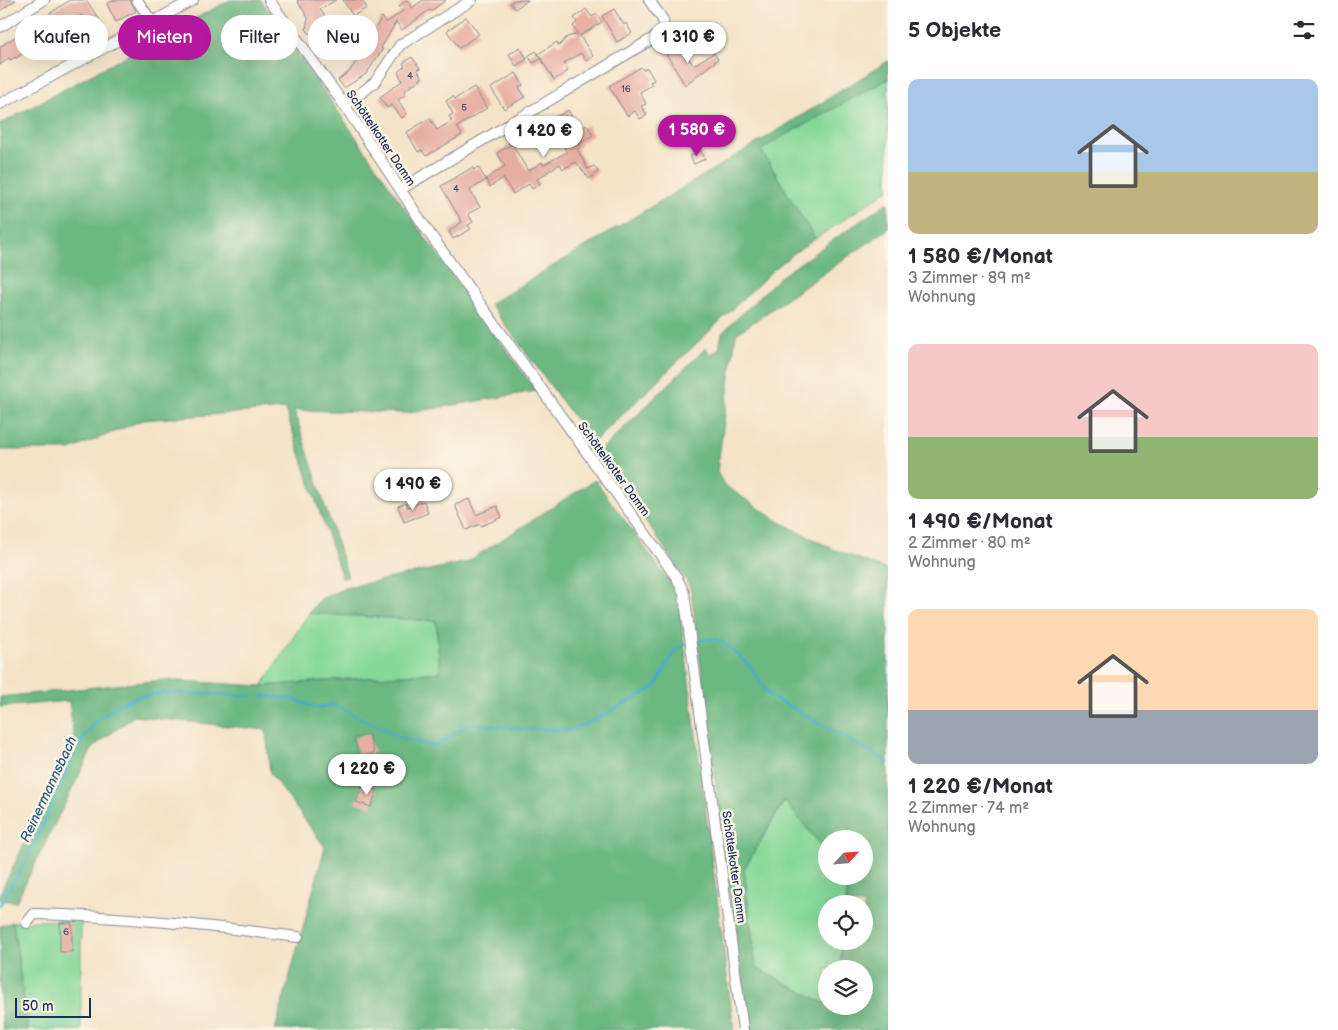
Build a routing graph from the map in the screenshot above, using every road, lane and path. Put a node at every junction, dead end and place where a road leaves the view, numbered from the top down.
1 (44, 0) edge
2 (137, 0) edge
3 (193, 0) edge
4 (269, 0) edge
5 (472, 0) edge
6 (649, 0) edge
7 (147, 15) edge
8 (165, 15) edge
9 (0, 27) edge
10 (118, 40) edge
11 (0, 104) edge
12 (345, 106) junction
13 (401, 189) junction
14 (27, 922) dead end
15 (298, 937) dead end
16 (743, 1030) edge

1 - 9 street
2 - 7 street
3 - 8 street
4 - 12 street, Schöttelkotter Damm
5 - 12 street
6 - 13 street
10 - 11 street
12 - 13 street, Schöttelkotter Damm
13 - 16 street, Schöttelkotter Damm
14 - 15 street

